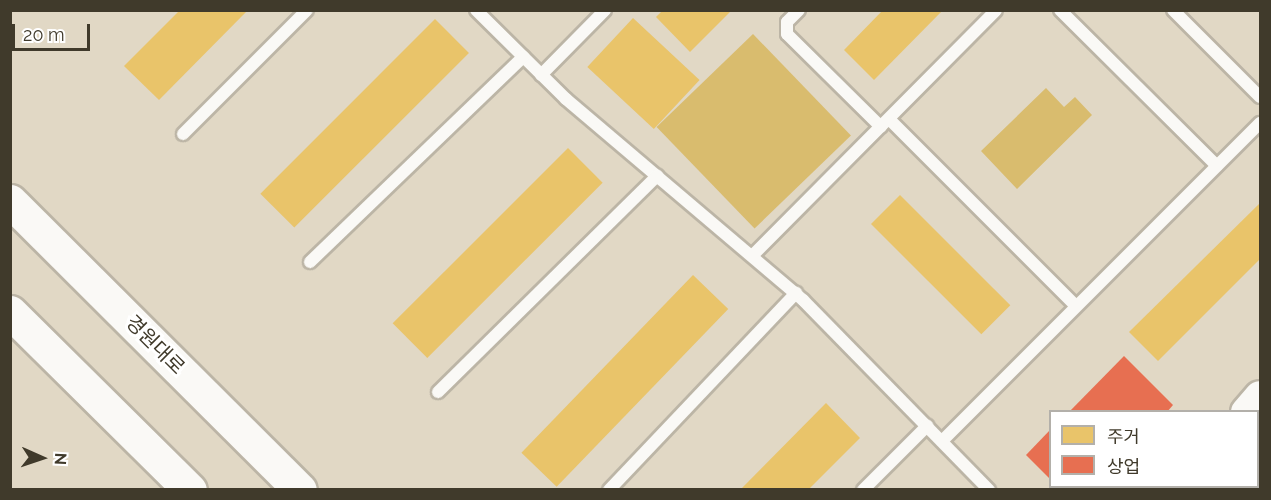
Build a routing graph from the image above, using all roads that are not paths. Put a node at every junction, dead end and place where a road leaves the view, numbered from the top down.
1 (307, 10) edge
2 (476, 10) edge
3 (606, 10) edge
4 (799, 10) edge
5 (996, 10) edge
6 (1060, 10) edge
7 (1173, 10) edge
8 (523, 57) junction
9 (542, 75) junction
10 (1260, 97) edge
11 (885, 123) junction
12 (1260, 123) edge
13 (183, 134) dead end
14 (1217, 166) junction
15 (657, 176) junction
16 (10, 201) edge
17 (752, 256) junction
18 (310, 262) dead end
19 (796, 293) junction
20 (1076, 306) junction
21 (10, 312) edge
22 (438, 392) dead end
23 (1260, 396) edge
24 (1247, 410) edge
25 (927, 426) junction
26 (942, 441) junction
27 (190, 489) edge
28 (300, 489) edge
29 (609, 489) edge
30 (863, 489) edge
31 (989, 489) edge

1 - 13 lane
2 - 8 lane
3 - 9 lane
4 - 11 lane
5 - 11 lane
6 - 14 lane
7 - 10 lane
8 - 9 lane
8 - 18 lane
9 - 15 lane
11 - 17 lane
11 - 20 lane
12 - 14 lane
14 - 20 lane
15 - 17 lane
15 - 22 lane
16 - 28 main road, 경원대로
17 - 19 lane
19 - 25 lane
19 - 29 lane
20 - 26 lane
21 - 27 main road
23 - 24 street
25 - 26 lane
25 - 30 lane
26 - 31 lane

